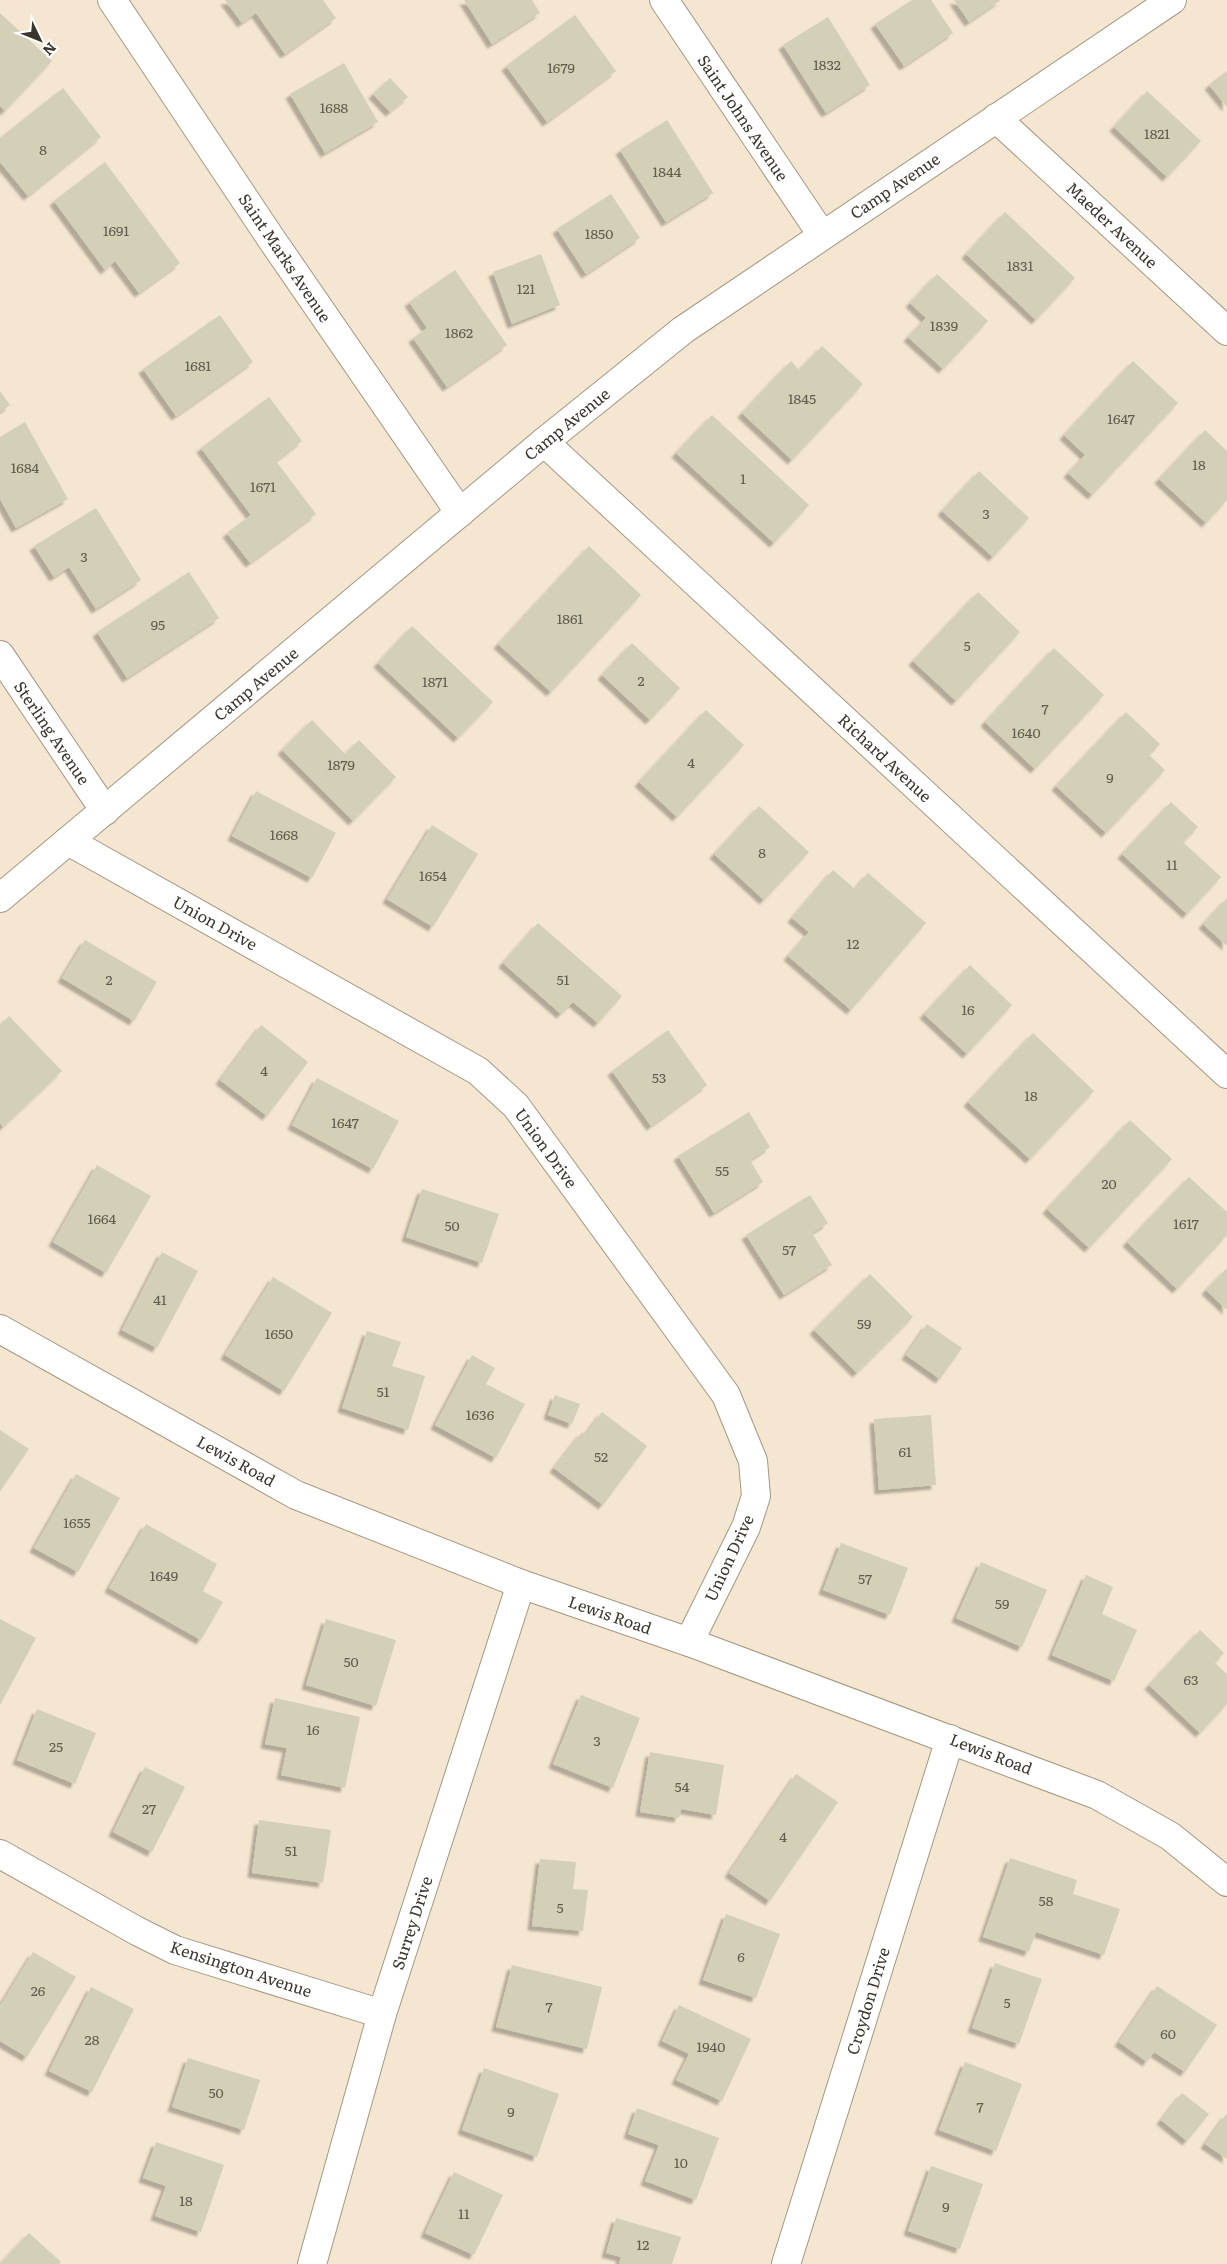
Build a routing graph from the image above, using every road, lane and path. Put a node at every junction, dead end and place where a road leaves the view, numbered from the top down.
1 (112, 0) edge
2 (664, 0) edge
3 (1172, 0) edge
4 (996, 118) junction
5 (822, 235) junction
6 (1227, 331) edge
7 (544, 442) junction
8 (460, 513) junction
9 (0, 655) edge
10 (105, 811) junction
11 (68, 841) junction
12 (0, 898) edge
13 (1227, 1074) edge
14 (0, 1329) edge
15 (521, 1584) junction
16 (689, 1642) junction
17 (950, 1739) junction
18 (0, 1854) edge
19 (1227, 1882) edge
20 (382, 2014) junction
21 (312, 2264) edge
22 (786, 2264) edge

1 - 8 street, Saint Marks Avenue
2 - 5 street, Saint Johns Avenue
3 - 4 street, Camp Avenue
4 - 5 street, Camp Avenue
4 - 6 street, Maeder Avenue
5 - 7 street, Camp Avenue
7 - 8 street, Camp Avenue
7 - 13 street, Richard Avenue
8 - 10 street, Camp Avenue
9 - 10 street, Sterling Avenue
10 - 11 street, Camp Avenue
11 - 12 street, Camp Avenue
11 - 16 street, Union Drive
14 - 15 street, Lewis Road
15 - 16 street, Lewis Road
15 - 20 street, Surrey Drive
16 - 17 street, Lewis Road
17 - 19 street, Lewis Road
17 - 22 street, Croydon Drive
18 - 20 street, Kensington Avenue
20 - 21 street, Surrey Drive

